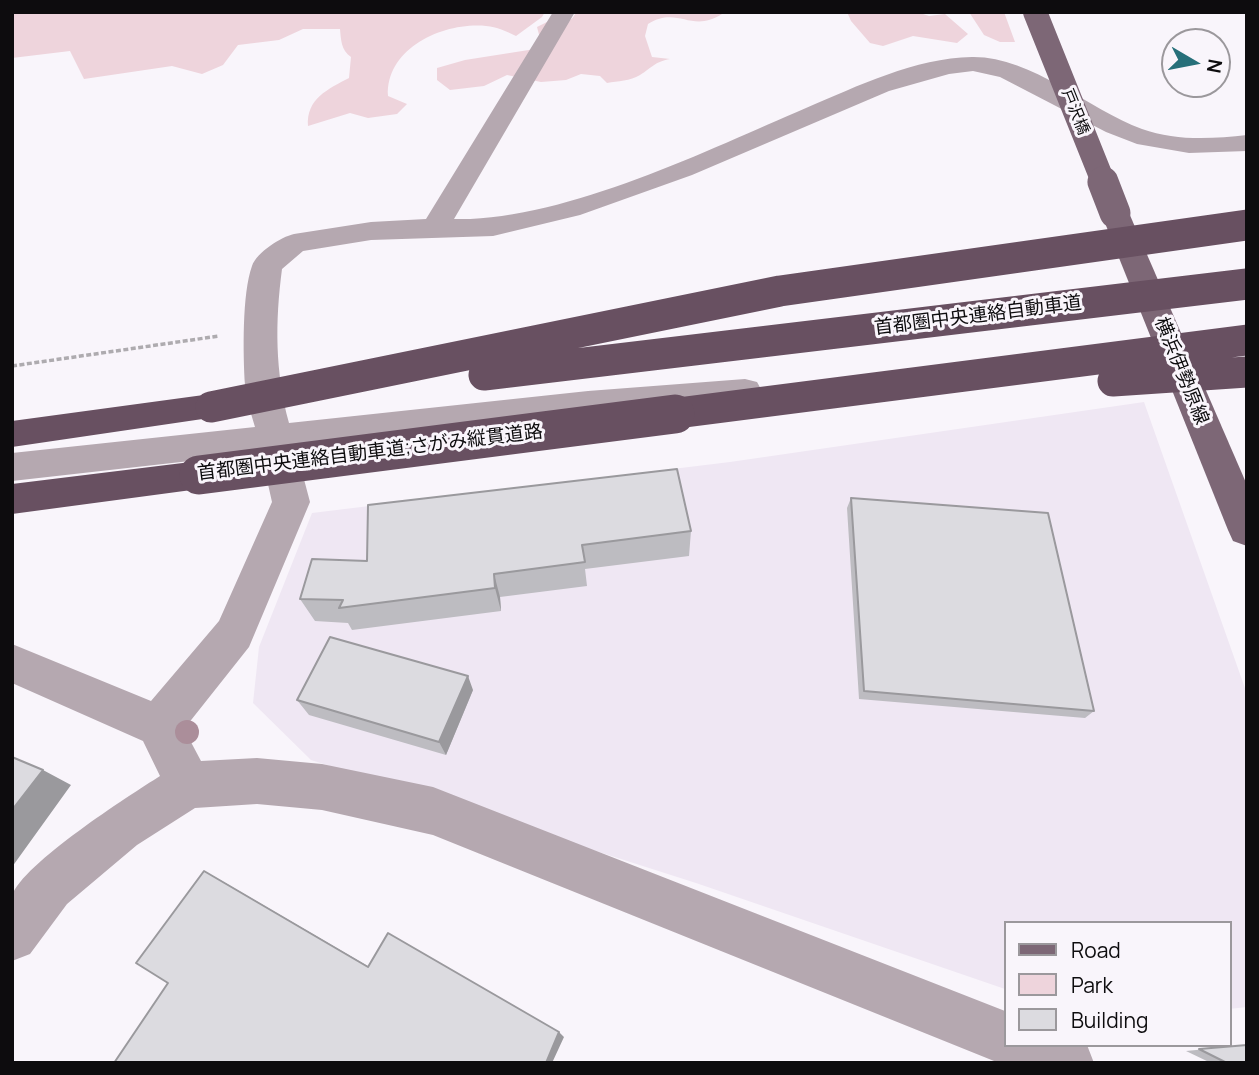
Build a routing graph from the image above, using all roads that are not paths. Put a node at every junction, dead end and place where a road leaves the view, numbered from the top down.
1 (564, 12) edge
2 (1035, 12) edge
3 (1247, 143) edge
4 (1115, 213) joint
5 (1247, 225) edge
6 (435, 228) junction
7 (1247, 284) edge
8 (1247, 340) edge
9 (1181, 368) junction
10 (1247, 370) edge
11 (211, 407) junction
12 (12, 434) edge
13 (275, 438) junction
14 (12, 467) edge
15 (199, 475) junction
16 (12, 499) edge
17 (1247, 530) edge
18 (12, 663) edge
19 (159, 726) junction
20 (188, 785) junction
21 (12, 936) edge
22 (1004, 1038) edge
23 (1028, 1047) edge
24 (1067, 1063) edge

1 - 6 street
2 - 4 main road, 戸沢橋, bridge
3 - 6 street
4 - 9 main road, 横浜伊勢原線
5 - 11 highway, bridge
6 - 13 street
7 - 11 highway, 首都圏中央連絡自動車道, bridge
8 - 15 highway, 首都圏中央連絡自動車道;さがみ縦貫道路, bridge
9 - 10 street
9 - 13 street
9 - 17 main road, 横浜伊勢原線
10 - 15 highway, bridge
11 - 12 highway
13 - 14 street
13 - 19 street
15 - 16 highway, 首都圏中央連絡自動車道;さがみ縦貫道路
18 - 19 street
19 - 20 street
20 - 21 street
20 - 22 street
23 - 24 street

